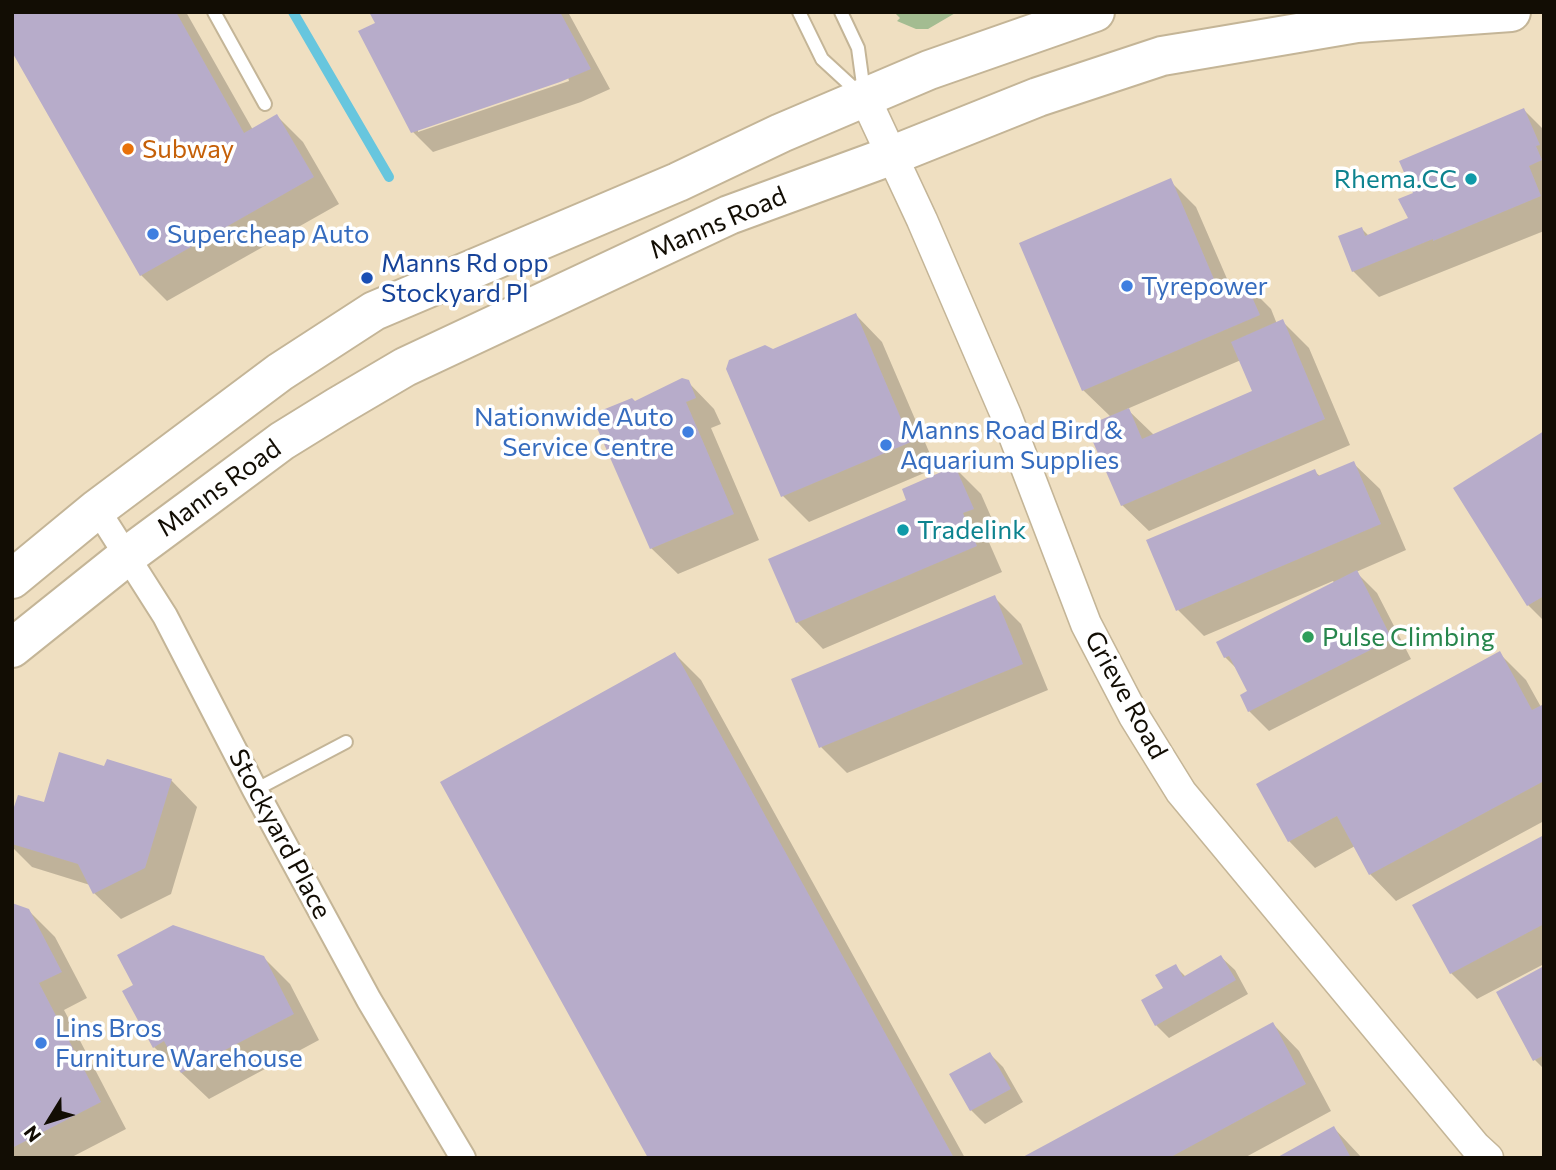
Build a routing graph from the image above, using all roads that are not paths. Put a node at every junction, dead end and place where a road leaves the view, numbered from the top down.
1 (214, 12) edge
2 (799, 12) edge
3 (841, 12) edge
4 (1095, 12) edge
5 (1511, 12) edge
6 (865, 98) junction
7 (265, 104) dead end
8 (893, 155) junction
9 (97, 509) junction
10 (127, 556) junction
11 (12, 579) edge
12 (12, 648) edge
13 (346, 742) dead end
14 (255, 790) junction
15 (463, 1158) edge
16 (1488, 1158) edge

1 - 7 lane
2 - 6 lane
3 - 6 lane
4 - 6 main road, Manns Road
5 - 8 main road, Manns Road
6 - 8 street, Grieve Road
6 - 9 main road, Manns Road
8 - 10 main road, Manns Road
8 - 16 street, Grieve Road
9 - 10 street, Stockyard Place
9 - 11 main road, Manns Road
10 - 12 main road, Manns Road
10 - 14 street, Stockyard Place
13 - 14 lane
14 - 15 street, Stockyard Place

